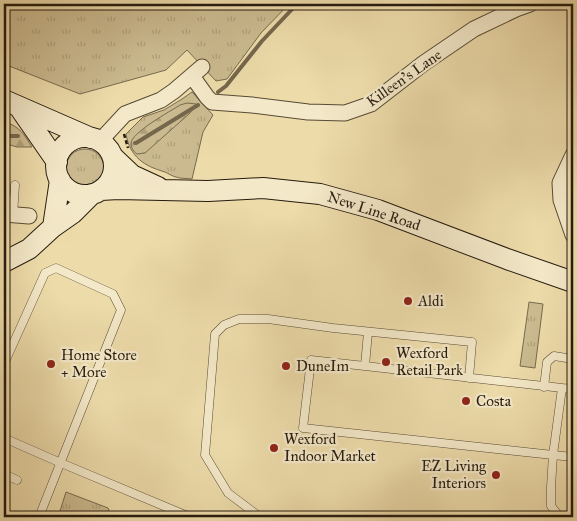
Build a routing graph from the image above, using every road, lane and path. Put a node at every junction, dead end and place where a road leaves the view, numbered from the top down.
1 (530, 4) edge
2 (11, 103) edge
3 (125, 128) dead end
4 (108, 147) junction
5 (573, 154) edge
6 (58, 171) junction
7 (16, 185) dead end
8 (166, 191) junction
9 (97, 192) junction
10 (8, 214) edge
11 (29, 216) dead end
12 (53, 227) junction
13 (573, 235) edge
14 (4, 262) edge
15 (573, 282) edge
16 (368, 332) junction
17 (573, 359) edge
18 (4, 364) edge
19 (365, 366) junction
20 (469, 378) junction
21 (544, 386) junction
22 (562, 388) junction
23 (573, 390) edge
24 (4, 438) edge
25 (553, 455) junction
26 (573, 458) edge
27 (61, 463) junction
28 (4, 474) edge
29 (17, 480) dead end
30 (39, 517) edge
31 (190, 517) edge
32 (260, 517) edge
33 (560, 517) edge

1 - 4 street, Killeen's Lane
2 - 4 main road, New Line Road
2 - 6 main road, New Line Road
3 - 4 path
4 - 6 main road
4 - 8 main road, New Line Road
4 - 9 main road
5 - 13 street
6 - 9 main road
6 - 12 main road
7 - 10 lane
8 - 9 main road, New Line Road
8 - 15 main road, New Line Road
9 - 12 main road
10 - 11 street
12 - 14 main road
16 - 19 lane
16 - 20 lane
16 - 32 lane
17 - 21 lane
18 - 27 lane
19 - 20 lane
19 - 25 lane
20 - 21 lane
21 - 22 lane
22 - 23 lane
22 - 25 lane
24 - 27 lane
25 - 26 lane
25 - 33 lane
27 - 30 lane
27 - 31 lane
28 - 29 lane

